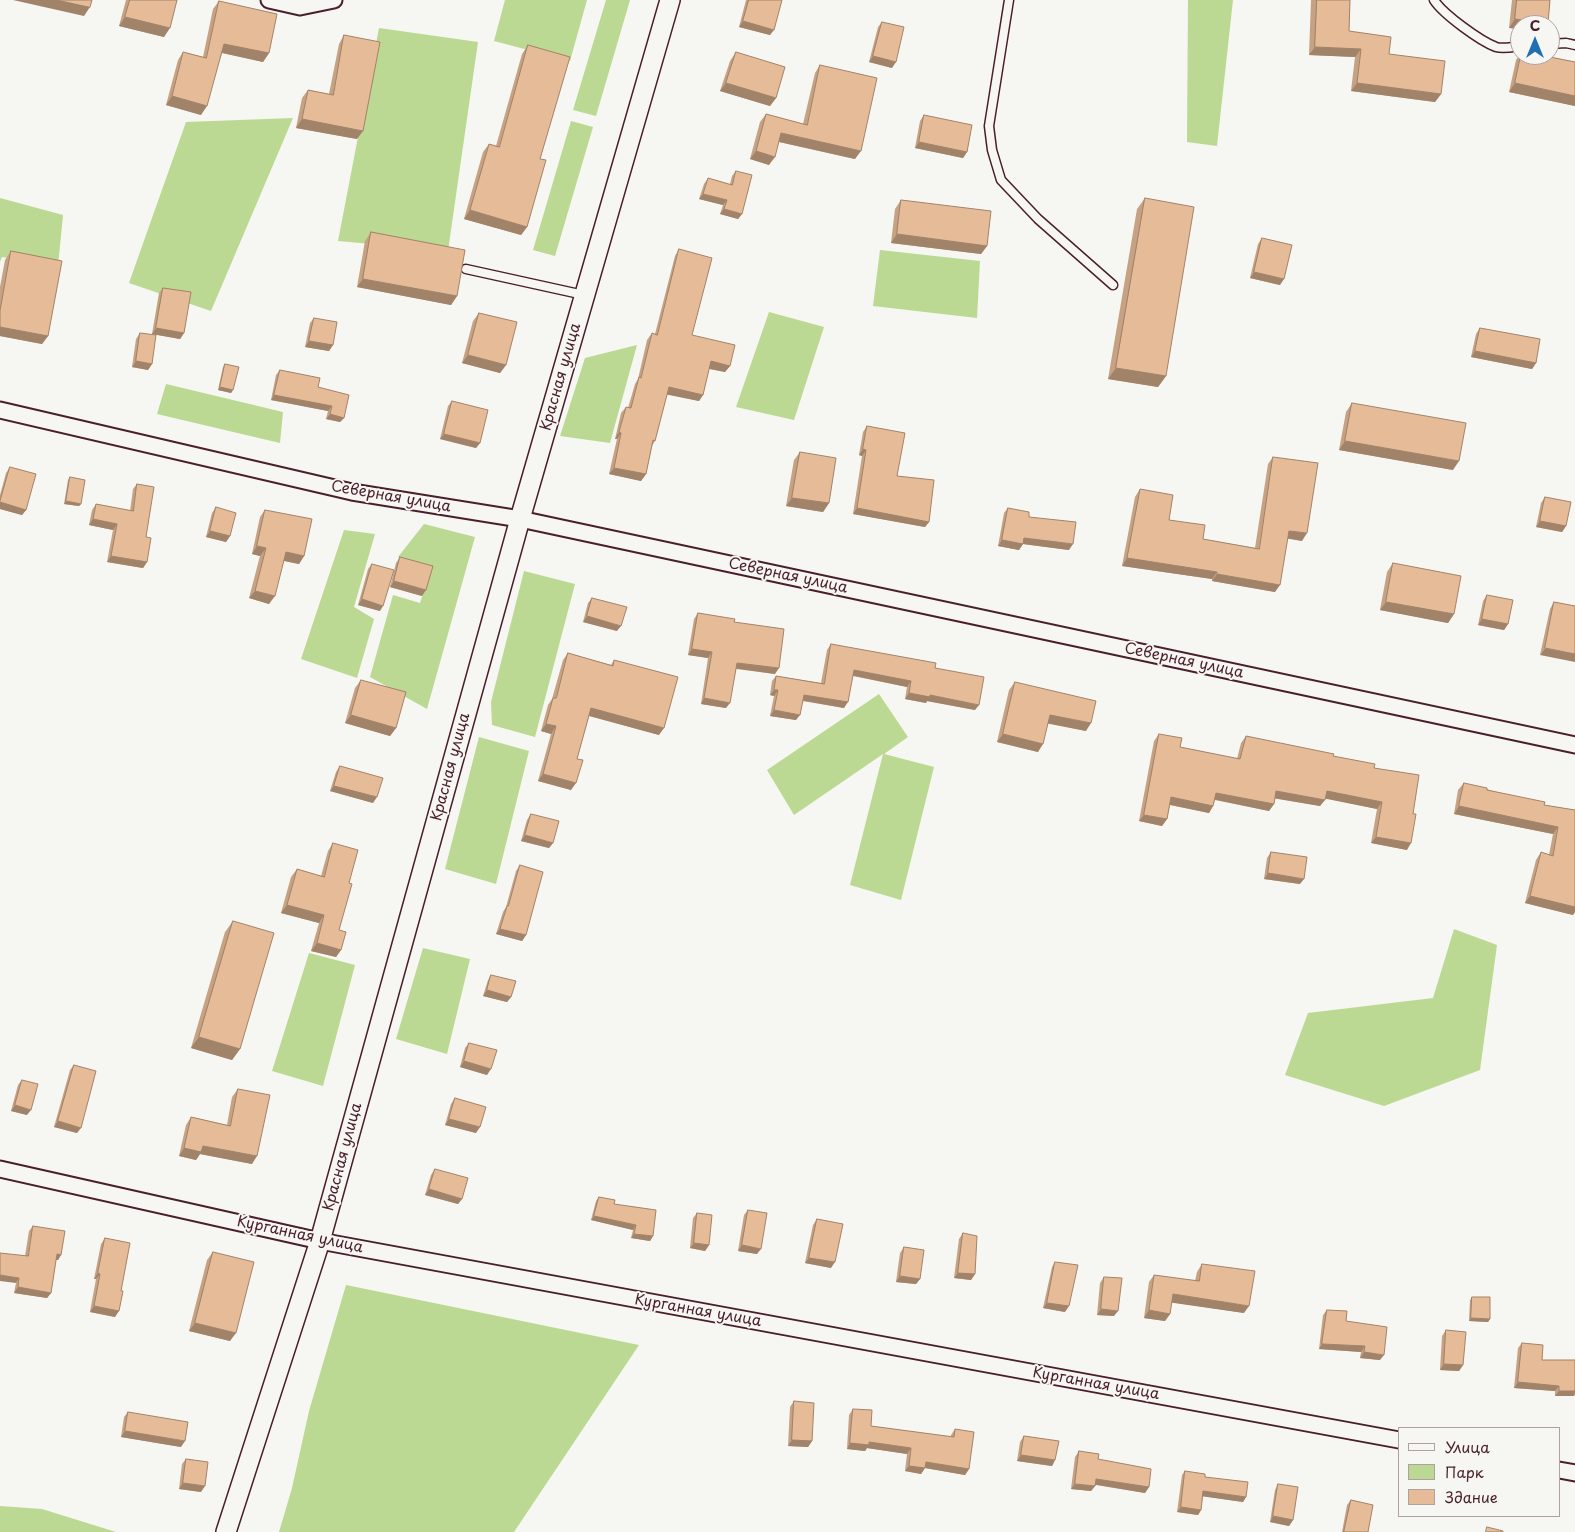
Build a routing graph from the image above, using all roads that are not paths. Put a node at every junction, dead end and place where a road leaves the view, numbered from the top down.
1 (269, 0) edge
2 (334, 0) edge
3 (670, 0) edge
4 (1009, 0) edge
5 (1434, 0) edge
6 (1560, 43) edge
7 (1575, 45) edge
8 (1510, 47) edge
9 (466, 269) edge
10 (1113, 285) dead end
11 (584, 295) junction
12 (0, 410) edge
13 (520, 519) junction
14 (1575, 745) edge
15 (0, 1169) edge
16 (320, 1241) junction
17 (1398, 1440) edge
18 (1560, 1470) edge
19 (1575, 1472) edge
20 (226, 1532) edge

1 - 2 street
3 - 11 street, Красная улица
4 - 10 lane
5 - 8 lane
6 - 7 lane
9 - 11 lane
11 - 13 street, Красная улица
12 - 13 street, Северная улица
13 - 14 street, Северная улица
13 - 16 street, Красная улица
15 - 16 street, Курганная улица
16 - 17 street, Курганная улица
16 - 20 street, Красная улица
18 - 19 street

